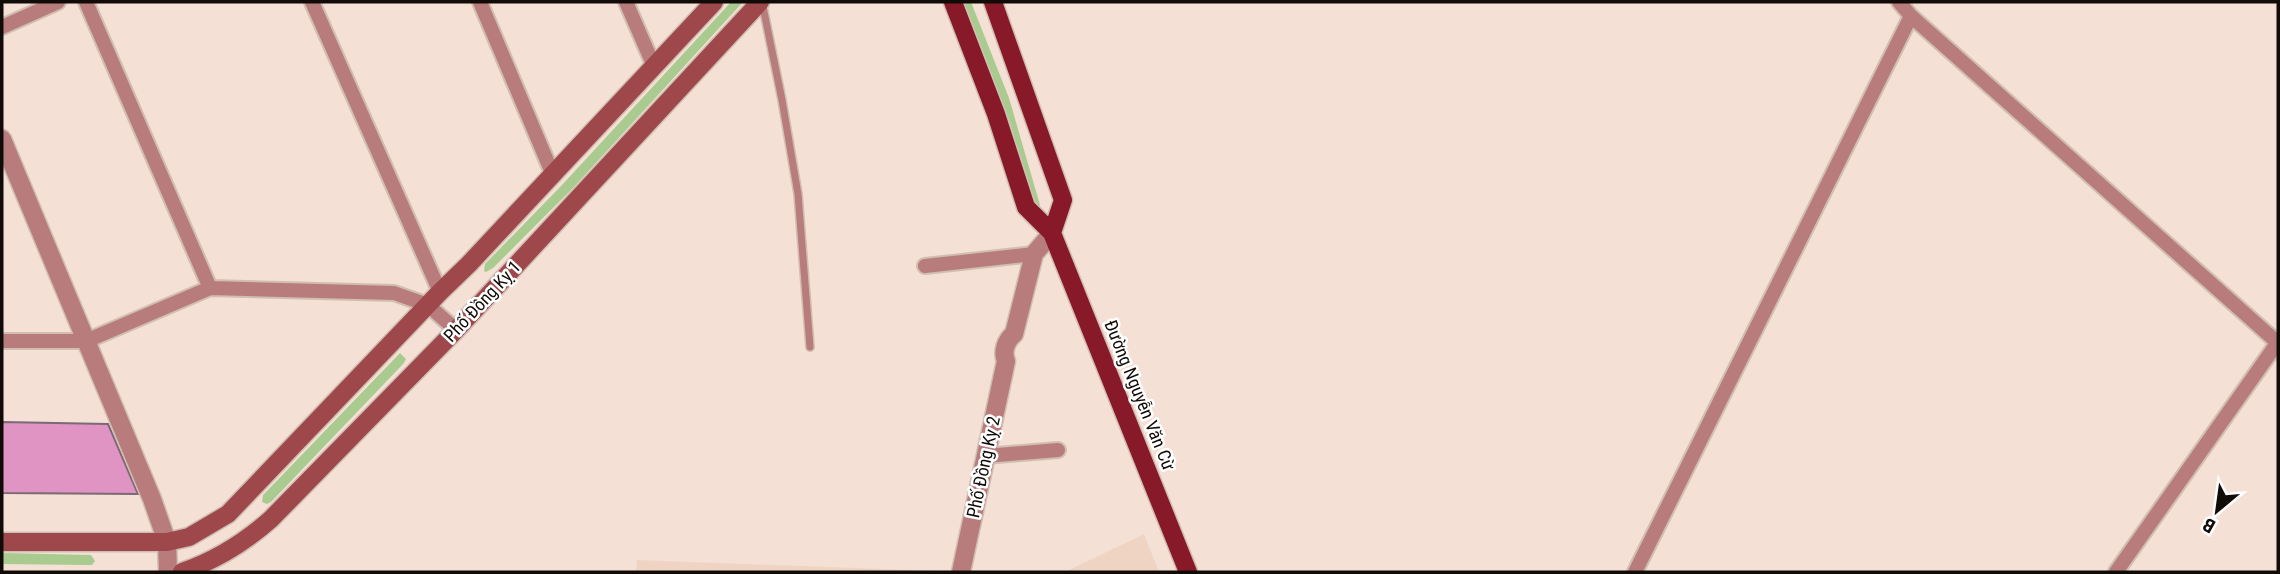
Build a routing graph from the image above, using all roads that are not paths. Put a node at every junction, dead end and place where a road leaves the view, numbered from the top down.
1 (58, 2) edge
2 (86, 2) edge
3 (312, 2) edge
4 (480, 2) edge
5 (626, 2) edge
6 (714, 2) edge
7 (761, 2) edge
8 (953, 2) edge
9 (993, 2) edge
10 (1899, 2) edge
11 (1911, 16) junction
12 (2, 27) edge
13 (653, 64) junction
14 (2, 139) edge
15 (553, 175) junction
16 (1052, 233) junction
17 (1034, 254) junction
18 (925, 266) dead end
19 (210, 288) junction
20 (434, 298) junction
21 (456, 330) junction
22 (2, 341) edge
23 (86, 341) junction
24 (2278, 343) edge
25 (810, 347) dead end
26 (1058, 450) dead end
27 (985, 456) junction
28 (2, 541) edge
29 (167, 542) junction
30 (168, 572) edge
31 (182, 572) edge
32 (961, 572) edge
33 (1188, 572) edge
34 (1635, 572) edge
35 (2116, 572) edge

1 - 12 street
2 - 19 street
3 - 20 street
4 - 15 street
5 - 13 street
6 - 13 main road, Phố Đồng Kỵ 1
7 - 21 main road, Phố Đồng Kỵ 1
7 - 25 lane
8 - 16 main road, Đường Nguyễn Văn Cừ
9 - 16 main road
10 - 11 street
11 - 24 street
11 - 34 street
13 - 15 main road, Phố Đồng Kỵ 1
14 - 23 street
15 - 20 main road, Phố Đồng Kỵ 1
16 - 17 street, Phố Đồng Kỵ 2
16 - 33 main road, Đường Nguyễn Văn Cừ
17 - 18 street
17 - 27 street, Phố Đồng Kỵ 2
19 - 20 street
19 - 23 street
20 - 21 street
20 - 29 main road, Phố Đồng Kỵ 1
21 - 31 main road, Phố Đồng Kỵ 1
22 - 23 street
23 - 29 street
24 - 35 street
26 - 27 street
27 - 32 street, Phố Đồng Kỵ 2
28 - 29 main road, Phố Đồng Kỵ 1
29 - 30 street

